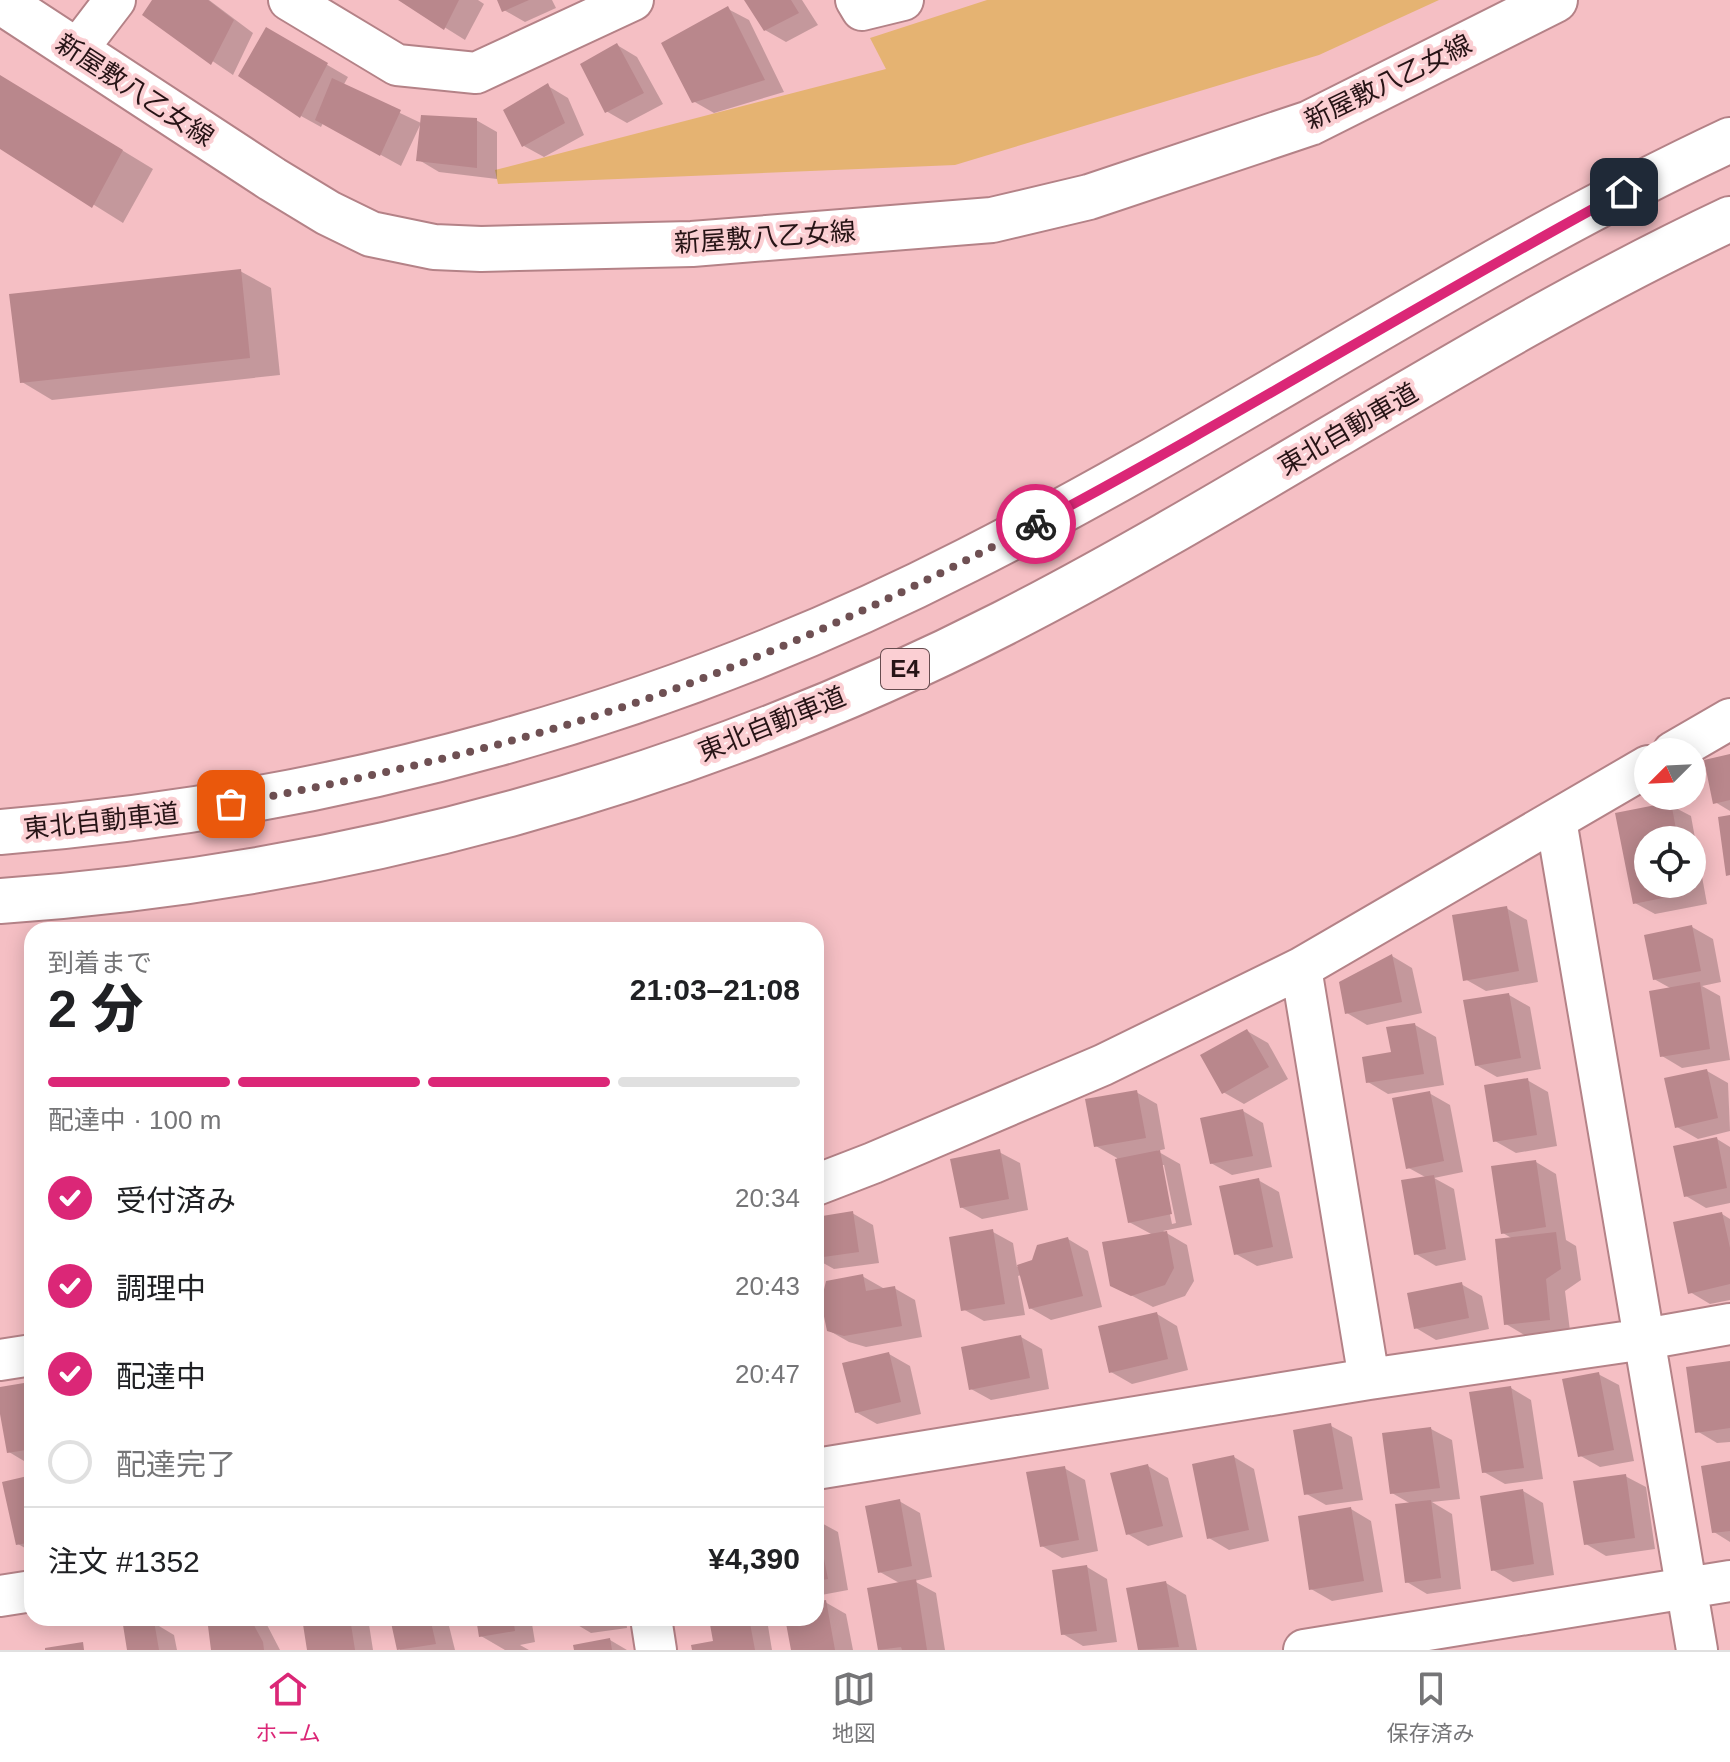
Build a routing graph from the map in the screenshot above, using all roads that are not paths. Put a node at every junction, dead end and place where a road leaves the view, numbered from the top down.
1 (115, 0) edge
2 (289, 0) edge
3 (633, 0) edge
4 (856, 0) edge
5 (903, 0) edge
6 (1555, 0) edge
7 (0, 1) edge
8 (76, 51) junction
9 (1730, 140) edge
10 (1730, 219) edge
11 (1730, 719) edge
12 (1697, 738) edge
13 (1634, 774) edge
14 (1556, 820) junction
15 (0, 832) edge
16 (0, 901) edge
17 (1301, 968) junction
18 (824, 1182) edge
19 (1730, 1324) edge
20 (1645, 1339) junction
21 (24, 1356) edge
22 (0, 1360) edge
23 (1369, 1379) junction
24 (824, 1468) edge
25 (1730, 1581) edge
26 (1685, 1588) junction
27 (24, 1592) edge
28 (0, 1596) edge
29 (652, 1626) edge
30 (656, 1650) edge
31 (1304, 1650) edge
32 (1697, 1650) edge

1 - 8 street
2 - 3 street
4 - 5 street
6 - 8 main road, 新屋敷八乙女線
7 - 8 main road, 新屋敷八乙女線
9 - 15 main road, 東北自動車道
10 - 16 main road, 東北自動車道 / E4
11 - 12 street
13 - 14 street
14 - 17 street
14 - 20 street
17 - 18 street
17 - 23 street
19 - 20 street
20 - 23 street
20 - 26 street
21 - 22 street
23 - 24 street
25 - 26 street
26 - 31 street
26 - 32 street
27 - 28 street
29 - 30 street

